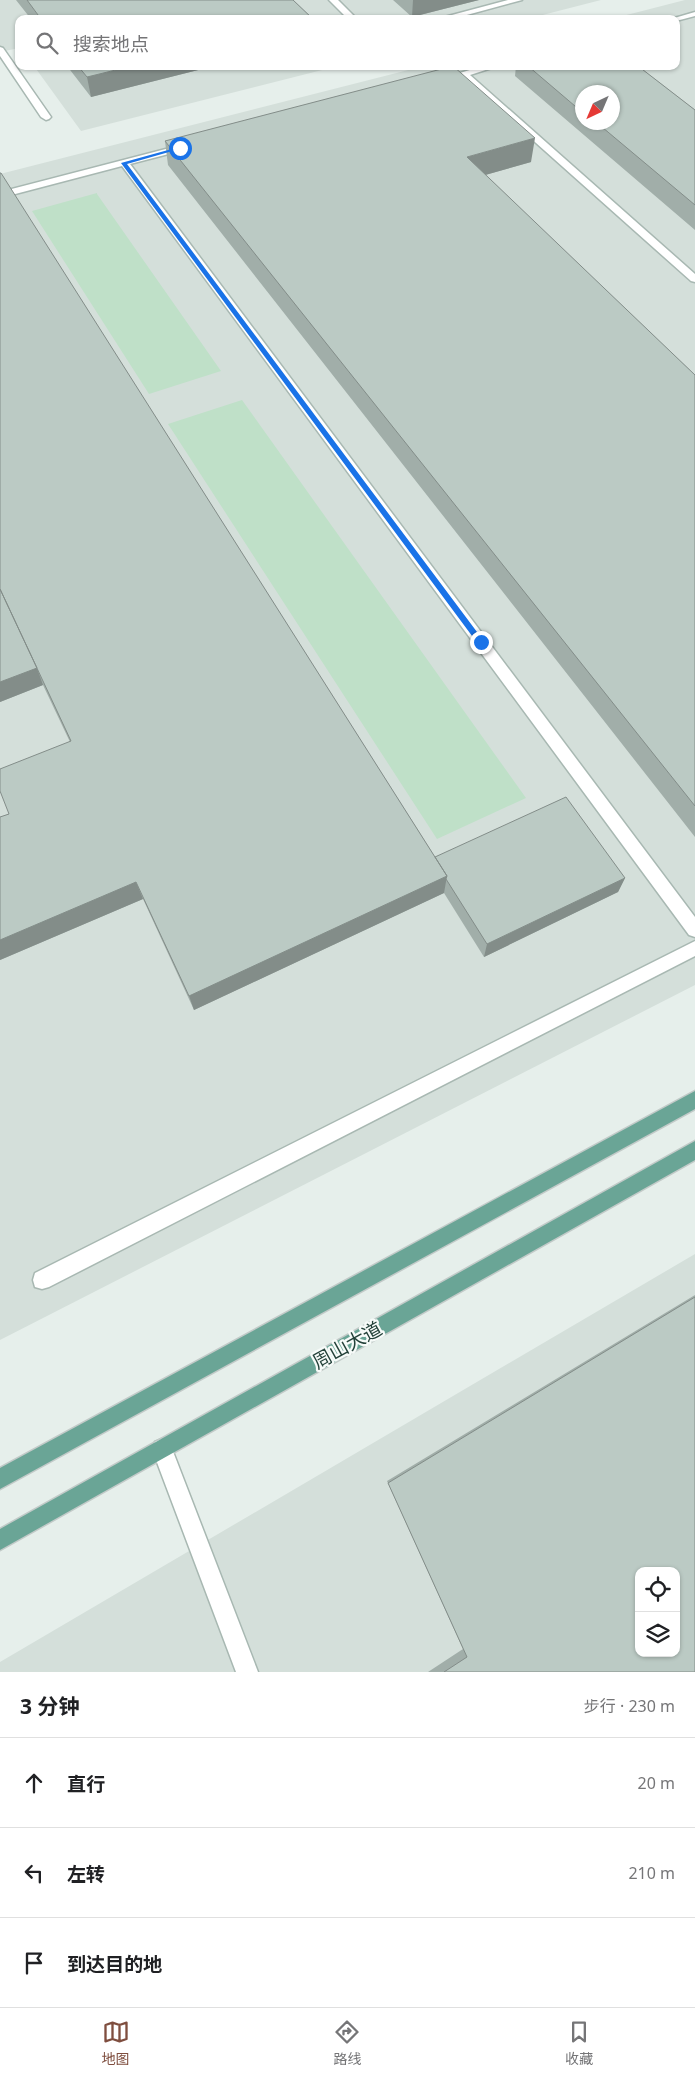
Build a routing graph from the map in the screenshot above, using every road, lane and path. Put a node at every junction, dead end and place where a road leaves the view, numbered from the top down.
1 (333, 0) edge
2 (518, 0) edge
3 (695, 14) edge
4 (349, 15) edge
5 (458, 15) edge
6 (680, 18) edge
7 (0, 50) edge
8 (479, 70) edge
9 (464, 74) junction
10 (436, 81) edge
11 (46, 117) dead end
12 (199, 143) edge
13 (124, 163) junction
14 (0, 196) edge
15 (695, 279) edge
16 (695, 930) edge
17 (695, 948) edge
18 (695, 1100) edge
19 (695, 1150) edge
20 (42, 1280) dead end
21 (162, 1449) junction
22 (0, 1479) edge
23 (0, 1540) edge
24 (247, 1672) edge

1 - 4 lane
2 - 5 lane
3 - 6 lane
7 - 11 lane
8 - 9 lane
9 - 10 lane
9 - 15 lane
12 - 13 lane
13 - 14 lane
13 - 16 lane
17 - 20 lane
18 - 22 main road
19 - 21 main road, 周山大道
21 - 23 main road, 周山大道
21 - 24 lane

